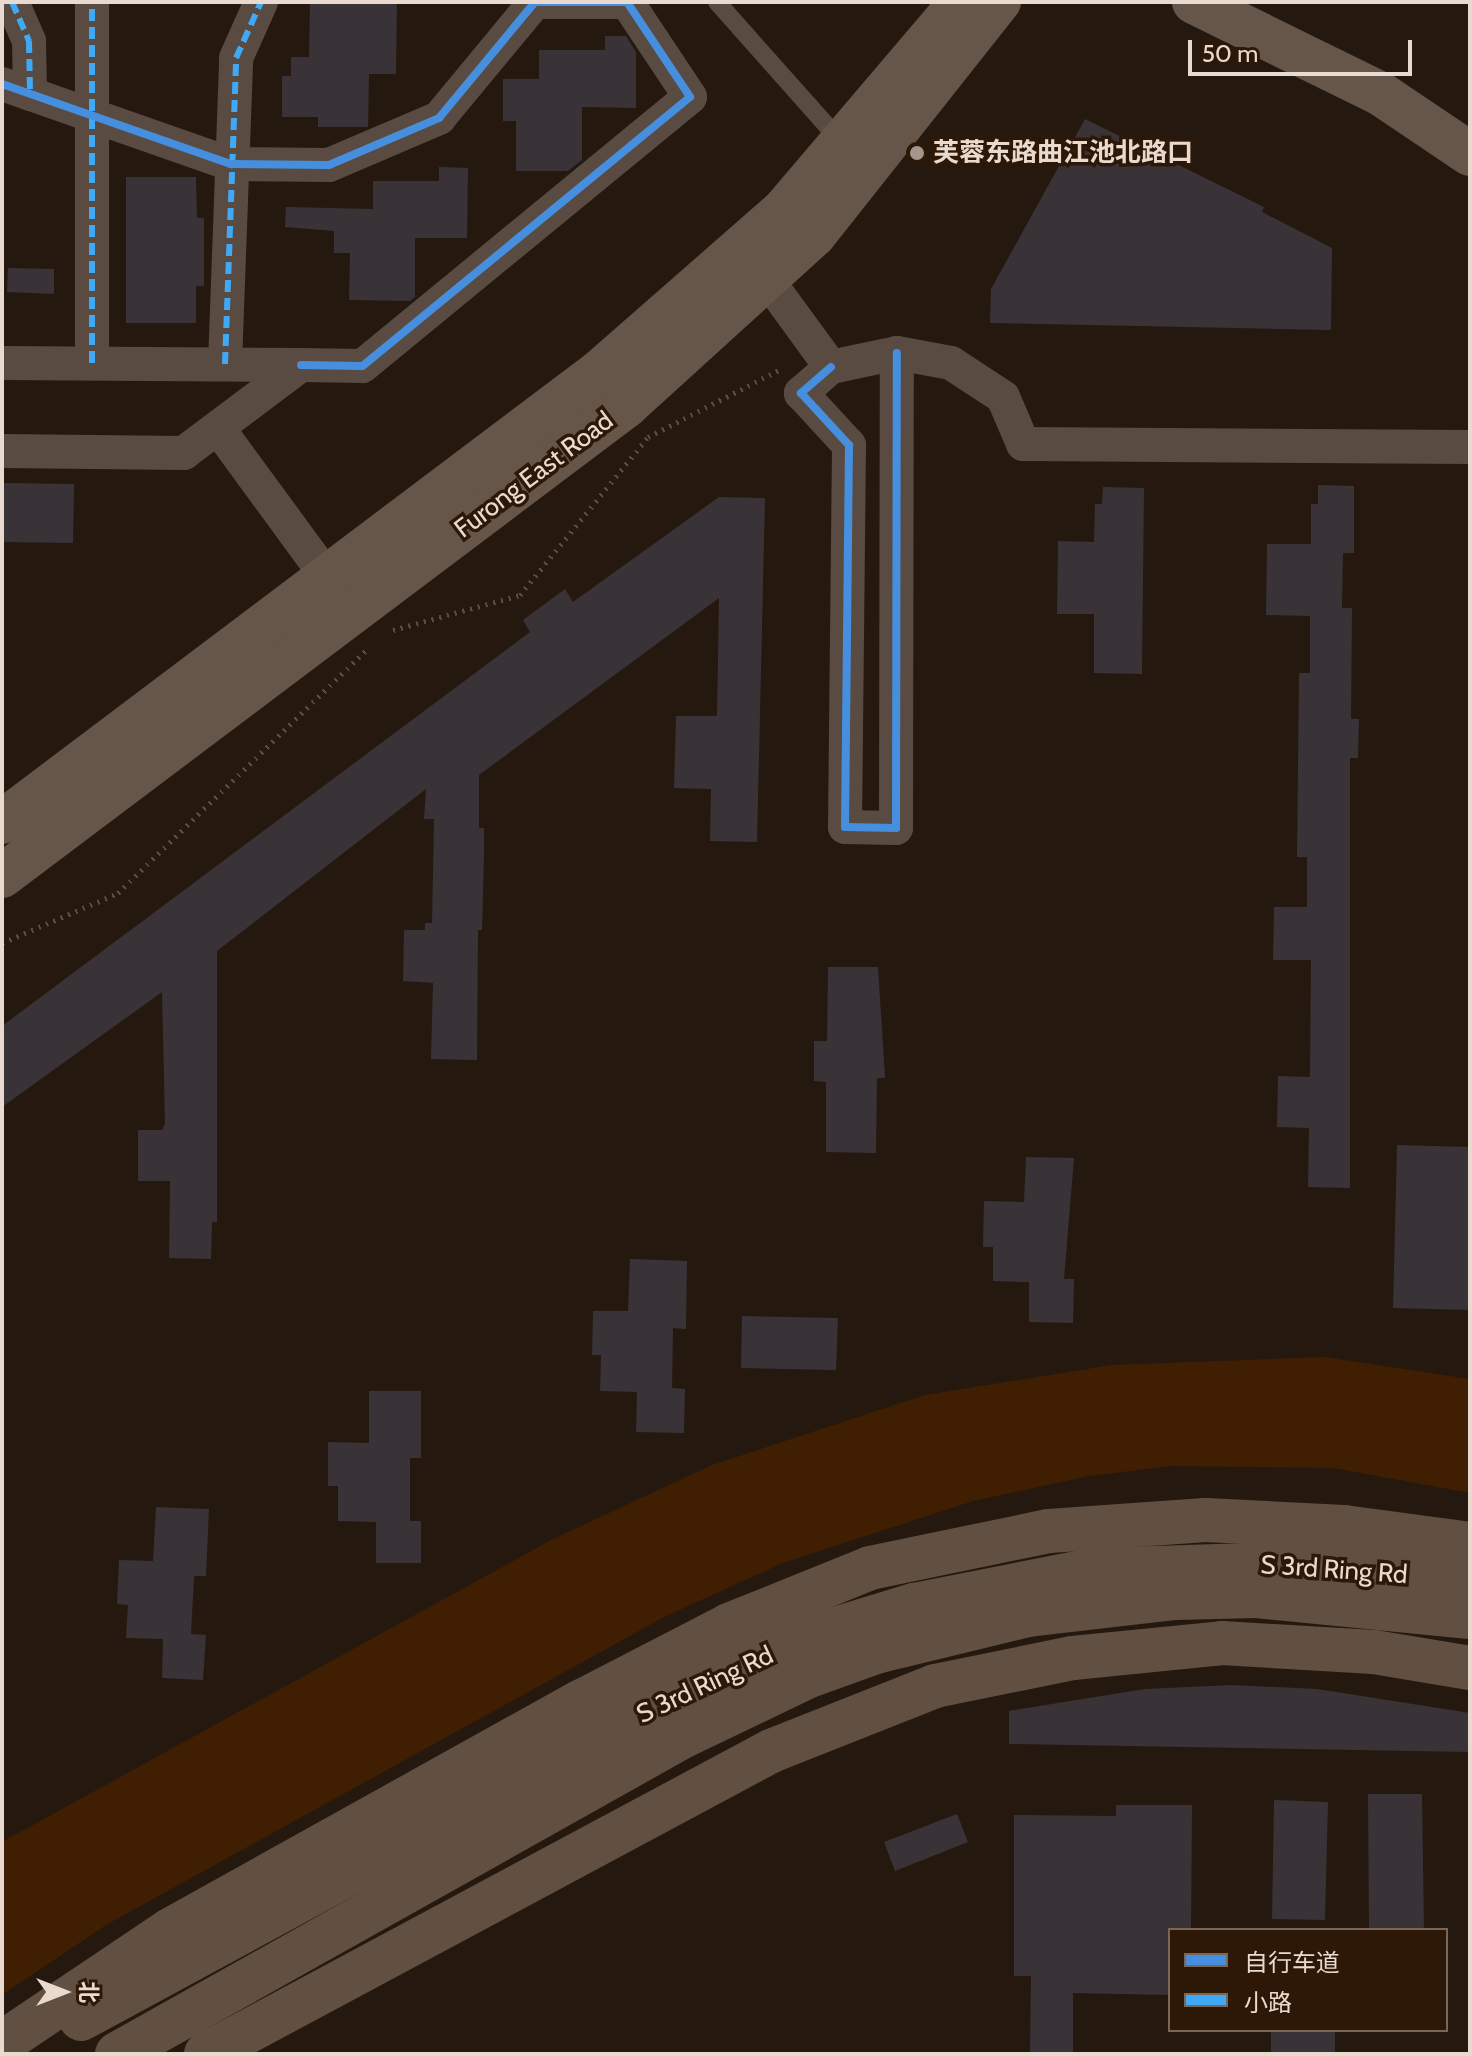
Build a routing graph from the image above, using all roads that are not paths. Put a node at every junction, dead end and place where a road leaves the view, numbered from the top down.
1 (12, 2) edge
2 (92, 2) edge
3 (261, 2) edge
4 (535, 2) edge
5 (551, 2) edge
6 (717, 2) edge
7 (961, 2) edge
8 (999, 2) edge
9 (1194, 2) edge
10 (16, 89) edge
11 (92, 115) junction
12 (842, 143) junction
13 (1470, 154) edge
14 (231, 164) junction
15 (766, 278) junction
16 (897, 353) junction
17 (825, 358) junction
18 (2, 363) edge
19 (92, 363) junction
20 (225, 364) junction
21 (301, 365) junction
22 (218, 428) junction
23 (1470, 447) edge
24 (2, 451) edge
25 (327, 577) junction
26 (2, 822) edge
27 (2, 876) edge
28 (1459, 1541) edge
29 (1470, 1586) edge
30 (1470, 1617) edge
31 (1470, 1668) edge
32 (2, 2043) edge
33 (13, 2054) edge
34 (117, 2054) edge
35 (206, 2054) edge

1 - 10 street
2 - 11 street
3 - 14 street
4 - 5 street
4 - 14 street
5 - 21 street
6 - 12 lane
7 - 12 main road, Furong East Road
8 - 15 main road, Furong East Road
9 - 13 main road
10 - 11 street
11 - 14 street
11 - 19 street
12 - 25 main road, Furong East Road
14 - 20 street
15 - 17 street
15 - 27 main road, Furong East Road
16 - 17 street
16 - 17 street
16 - 23 street
18 - 19 street
19 - 20 street
20 - 21 street
21 - 22 street
22 - 24 street
22 - 25 street
25 - 26 main road, Furong East Road
28 - 32 highway
29 - 33 highway, S 3rd Ring Rd
30 - 34 highway, S 3rd Ring Rd
31 - 35 highway

